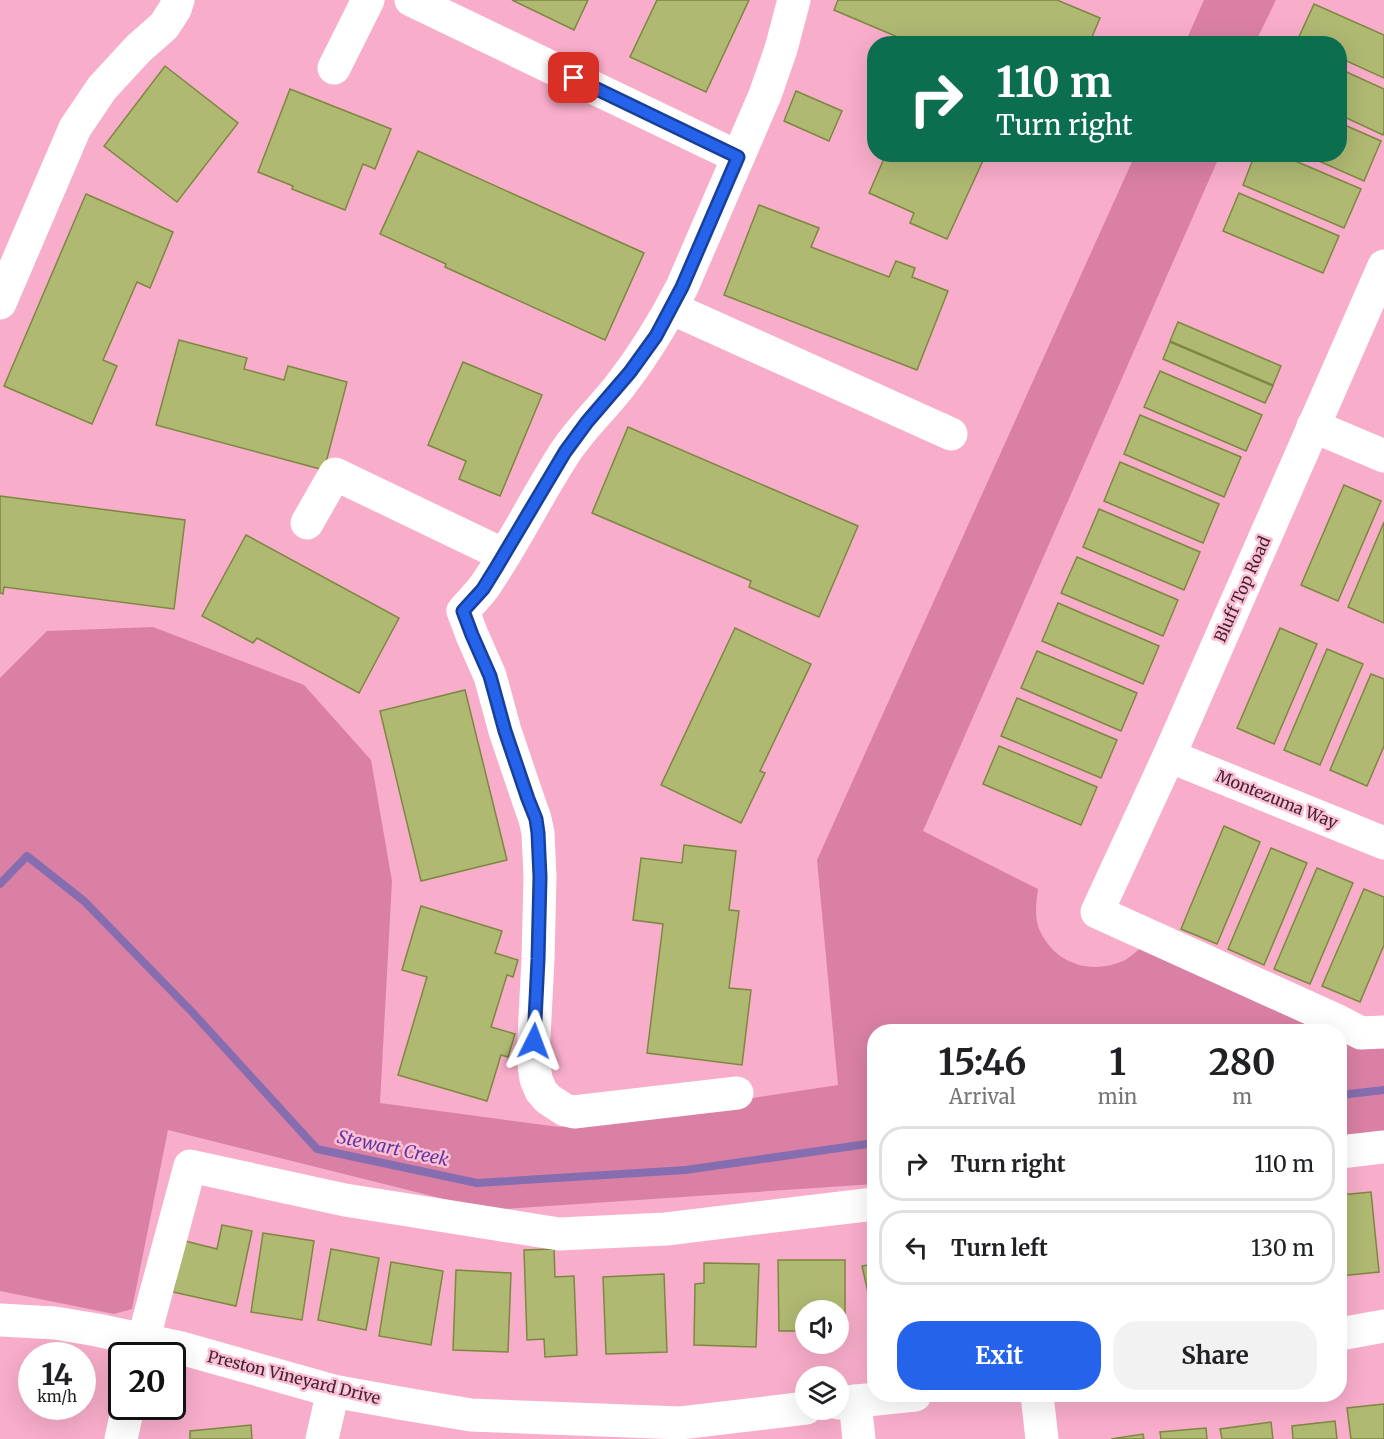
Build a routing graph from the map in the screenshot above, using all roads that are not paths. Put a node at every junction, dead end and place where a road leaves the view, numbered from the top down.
1 (178, 0) edge
2 (368, 0) edge
3 (411, 0) edge
4 (794, 0) edge
5 (334, 68) dead end
6 (738, 157) junction
7 (1384, 266) edge
8 (0, 303) edge
9 (671, 308) junction
10 (1313, 426) junction
11 (951, 434) dead end
12 (1384, 456) edge
13 (307, 523) dead end
14 (504, 555) junction
15 (1169, 756) junction
16 (1384, 843) edge
17 (1343, 1024) edge
18 (1347, 1026) edge
19 (1384, 1032) edge
20 (737, 1093) dead end
21 (1384, 1147) edge
22 (1347, 1151) edge
23 (867, 1205) edge
24 (0, 1320) edge
25 (1384, 1326) edge
26 (1347, 1333) edge
27 (126, 1342) edge
28 (143, 1342) edge
29 (186, 1349) edge
30 (333, 1390) junction
31 (867, 1400) edge
32 (849, 1402) edge
33 (1038, 1402) edge
34 (849, 1408) edge
35 (795, 1410) edge
36 (125, 1420) edge
37 (515, 1428) edge
38 (681, 1431) edge
39 (121, 1439) edge
40 (322, 1439) edge
41 (859, 1439) edge
42 (1042, 1439) edge

1 - 8 street
2 - 5 street
3 - 6 street
4 - 6 street
6 - 9 street
7 - 10 street, Bluff Top Road
9 - 11 street
9 - 14 street
10 - 12 street
10 - 15 street, Bluff Top Road
13 - 14 street
14 - 20 street
15 - 16 street, Montezuma Way
15 - 17 street, Bluff Top Road
18 - 19 street, Bluff Top Road
21 - 22 street
23 - 28 street
24 - 27 street, Preston Vineyard Drive
25 - 26 street
29 - 30 street, Preston Vineyard Drive
30 - 37 street, Preston Vineyard Drive
30 - 40 street
31 - 32 street
33 - 42 street
34 - 41 street
35 - 38 street, Preston Vineyard Drive
36 - 39 street
37 - 38 street, Preston Vineyard Drive

